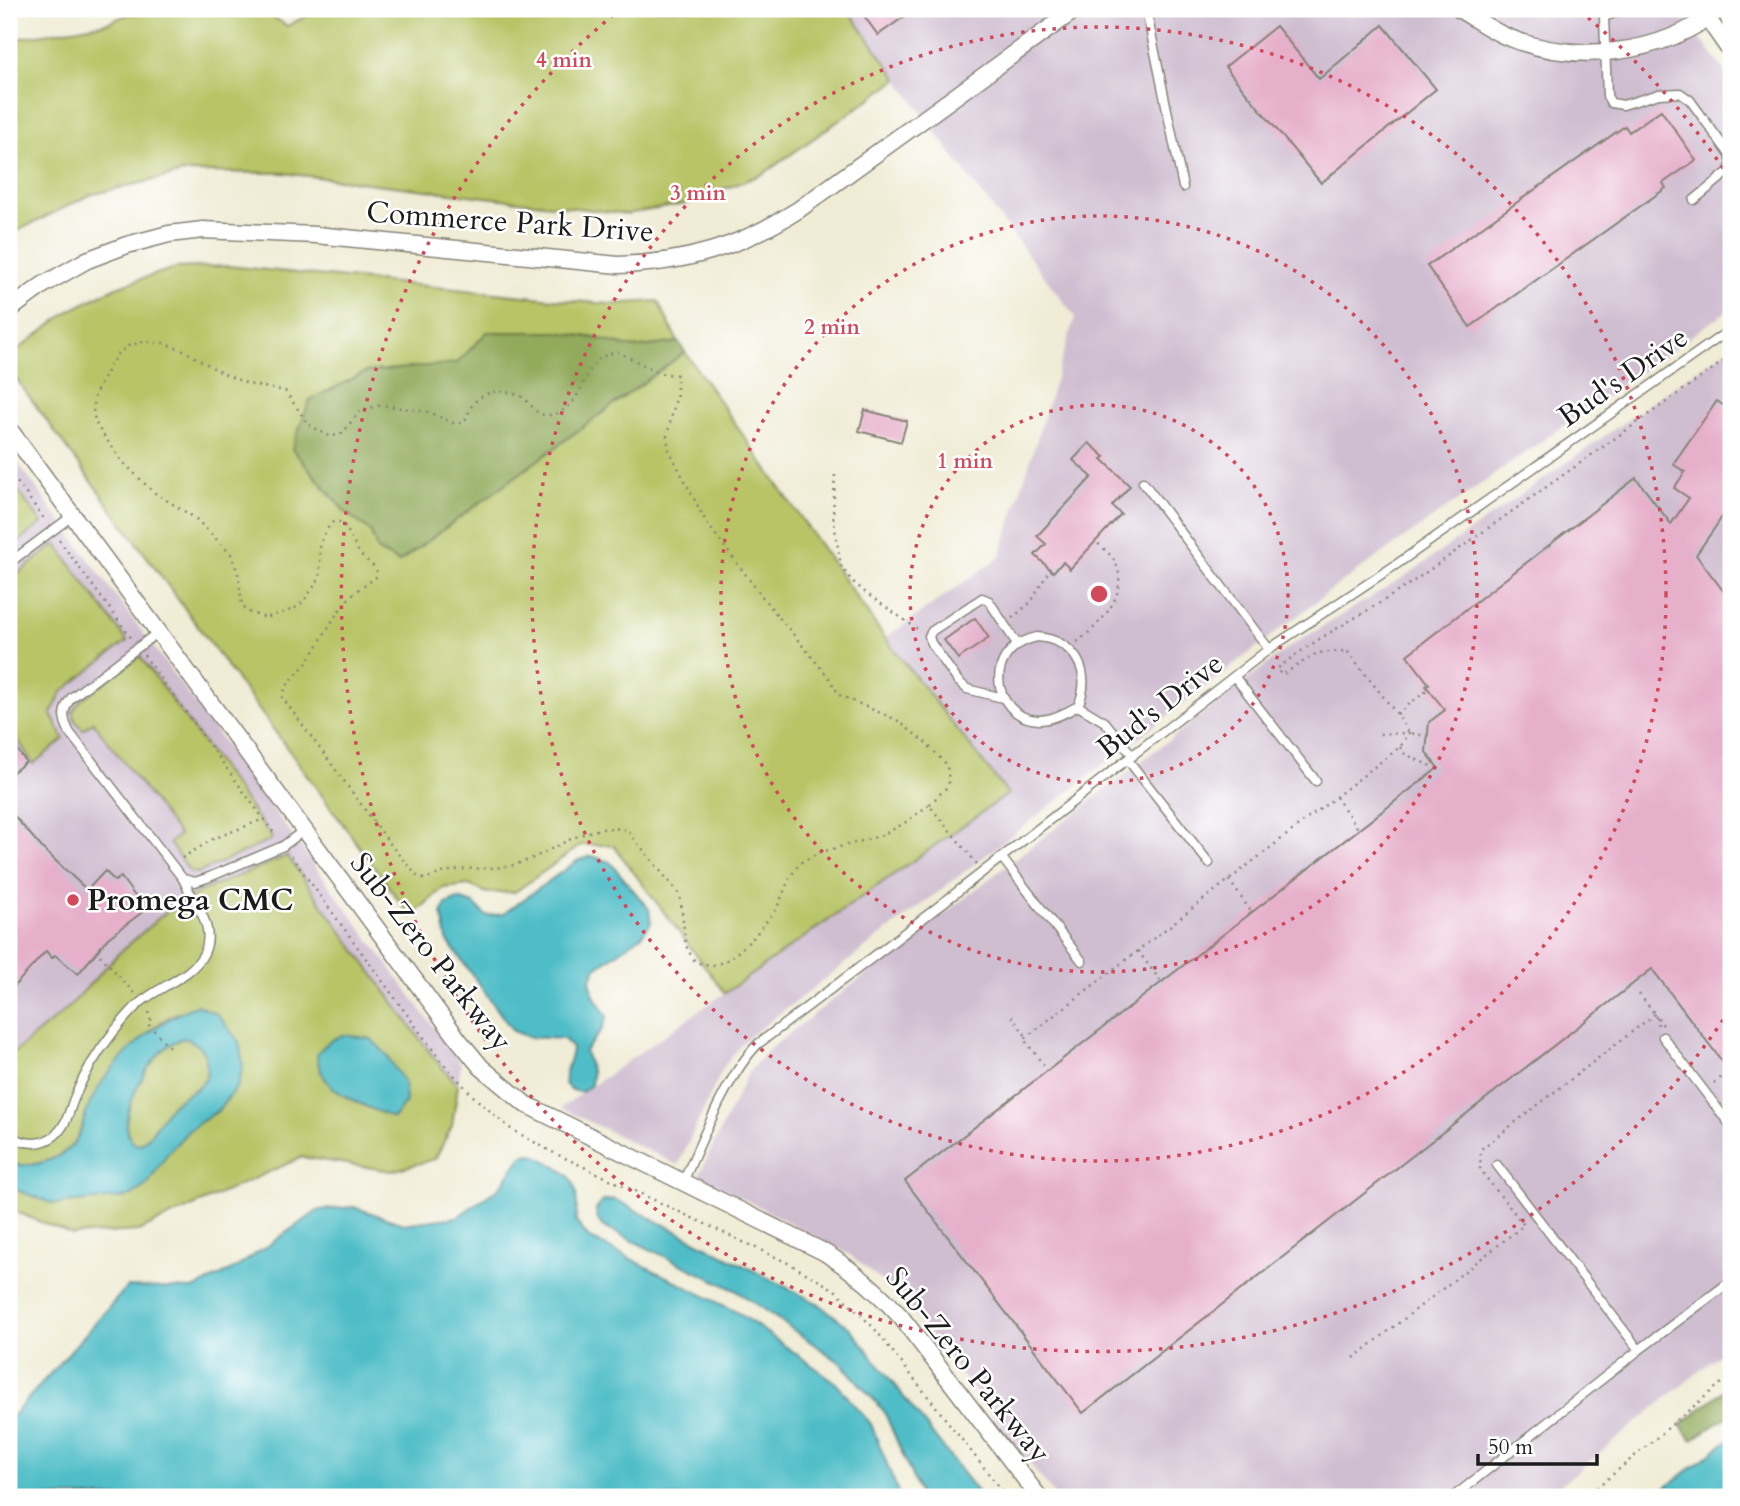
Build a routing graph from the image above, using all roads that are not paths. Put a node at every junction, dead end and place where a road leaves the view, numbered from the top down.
1 (1076, 9) edge
2 (1146, 9) edge
3 (1459, 9) edge
4 (1625, 9) edge
5 (1713, 14) edge
6 (1607, 52) junction
7 (1731, 52) edge
8 (1731, 160) edge
9 (1731, 166) edge
10 (1183, 187) dead end
11 (1694, 200) dead end
12 (9, 310) edge
13 (1731, 329) edge
14 (9, 429) edge
15 (1143, 482) dead end
16 (72, 516) junction
17 (9, 563) edge
18 (157, 633) junction
19 (1017, 644) junction
20 (1269, 649) junction
21 (1234, 676) junction
22 (1003, 698) junction
23 (1078, 706) junction
24 (1130, 758) junction
25 (1316, 781) dead end
26 (303, 831) junction
27 (1002, 858) junction
28 (1209, 863) dead end
29 (183, 879) junction
30 (1082, 961) dead end
31 (1663, 1037) road end
32 (1731, 1126) edge
33 (9, 1137) edge
34 (1497, 1165) dead end
35 (683, 1182) junction
36 (1731, 1281) edge
37 (1639, 1350) junction
38 (1039, 1497) edge
39 (1453, 1497) edge

1 - 12 street, Commerce Park Drive
2 - 10 lane
3 - 6 street
4 - 6 lane
5 - 6 street
5 - 7 street
6 - 8 lane
9 - 11 lane
13 - 20 lane, Bud's Drive
14 - 16 street, Sub-Zero Parkway
15 - 20 lane
16 - 17 lane
16 - 18 street, Sub-Zero Parkway
18 - 26 street, Sub-Zero Parkway
18 - 29 lane
19 - 22 lane
19 - 22 lane
19 - 23 lane
20 - 21 lane, Bud's Drive
21 - 24 lane, Bud's Drive
21 - 25 lane
22 - 23 lane
23 - 24 lane
24 - 27 lane, Bud's Drive
24 - 28 lane
26 - 29 lane
26 - 35 street, Sub-Zero Parkway
27 - 30 lane
27 - 35 lane, Bud's Drive
29 - 33 lane
31 - 32 lane
34 - 37 lane
35 - 38 street, Sub-Zero Parkway
36 - 37 lane
37 - 39 lane

